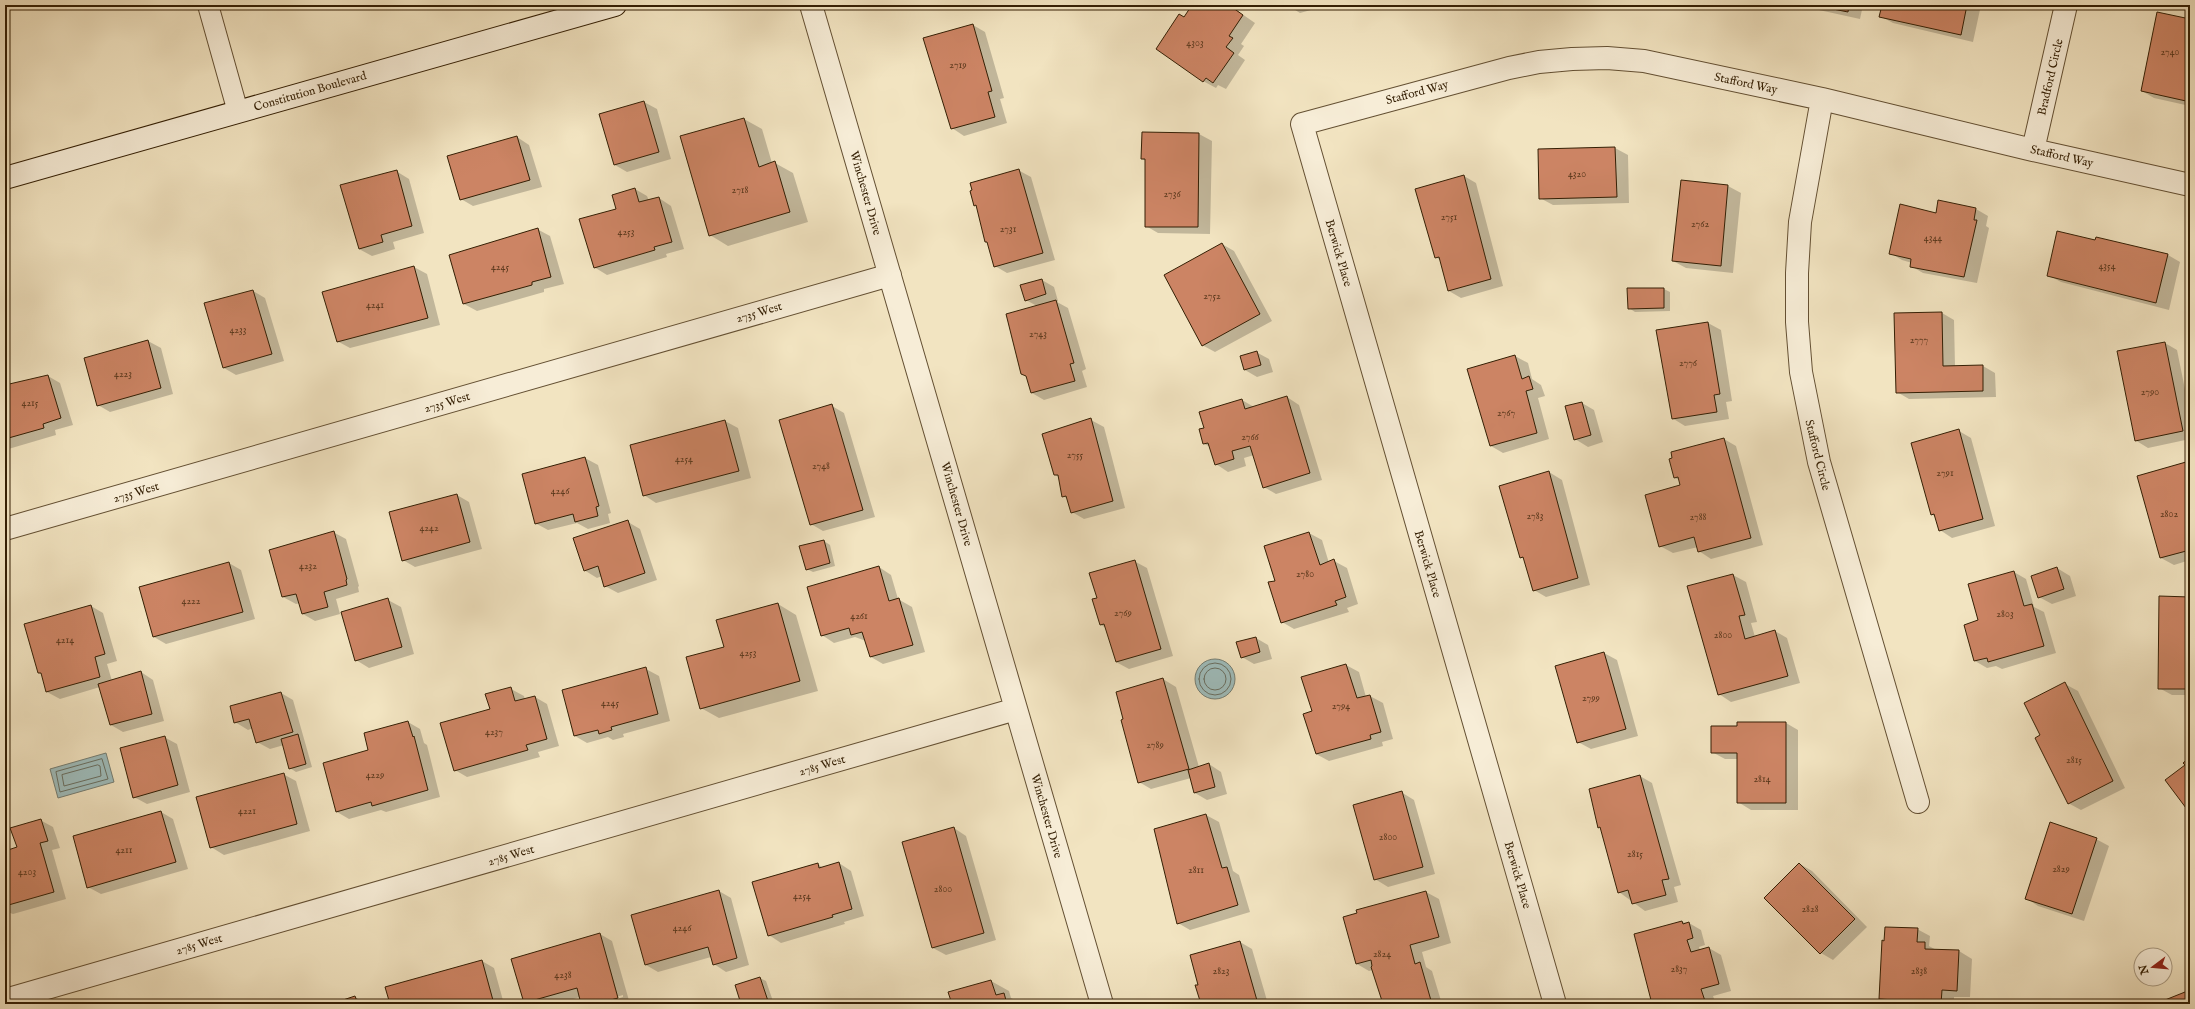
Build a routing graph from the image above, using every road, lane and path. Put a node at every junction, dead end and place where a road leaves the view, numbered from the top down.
1 (208, 5) edge
2 (615, 5) edge
3 (811, 5) edge
4 (2066, 5) edge
5 (1822, 99) junction
6 (238, 112) junction
7 (1302, 124) joint
8 (2033, 150) junction
9 (5, 178) edge
10 (2190, 185) edge
11 (890, 274) junction
12 (5, 529) edge
13 (1016, 709) junction
14 (1918, 802) dead end
15 (5, 1000) edge
16 (1102, 1004) edge
17 (1555, 1004) edge

1 - 6 lane
2 - 6 street, Constitution Boulevard
3 - 11 street, Winchester Drive
4 - 8 street, Bradford Circle
5 - 7 street, Stafford Way
5 - 8 street, Stafford Way
5 - 14 street, Stafford Circle
6 - 9 street, Constitution Boulevard
7 - 17 street, Berwick Place
8 - 10 street, Stafford Way
11 - 12 street, 2735 West
11 - 13 street, Winchester Drive
13 - 15 street, 2785 West
13 - 16 street, Winchester Drive

